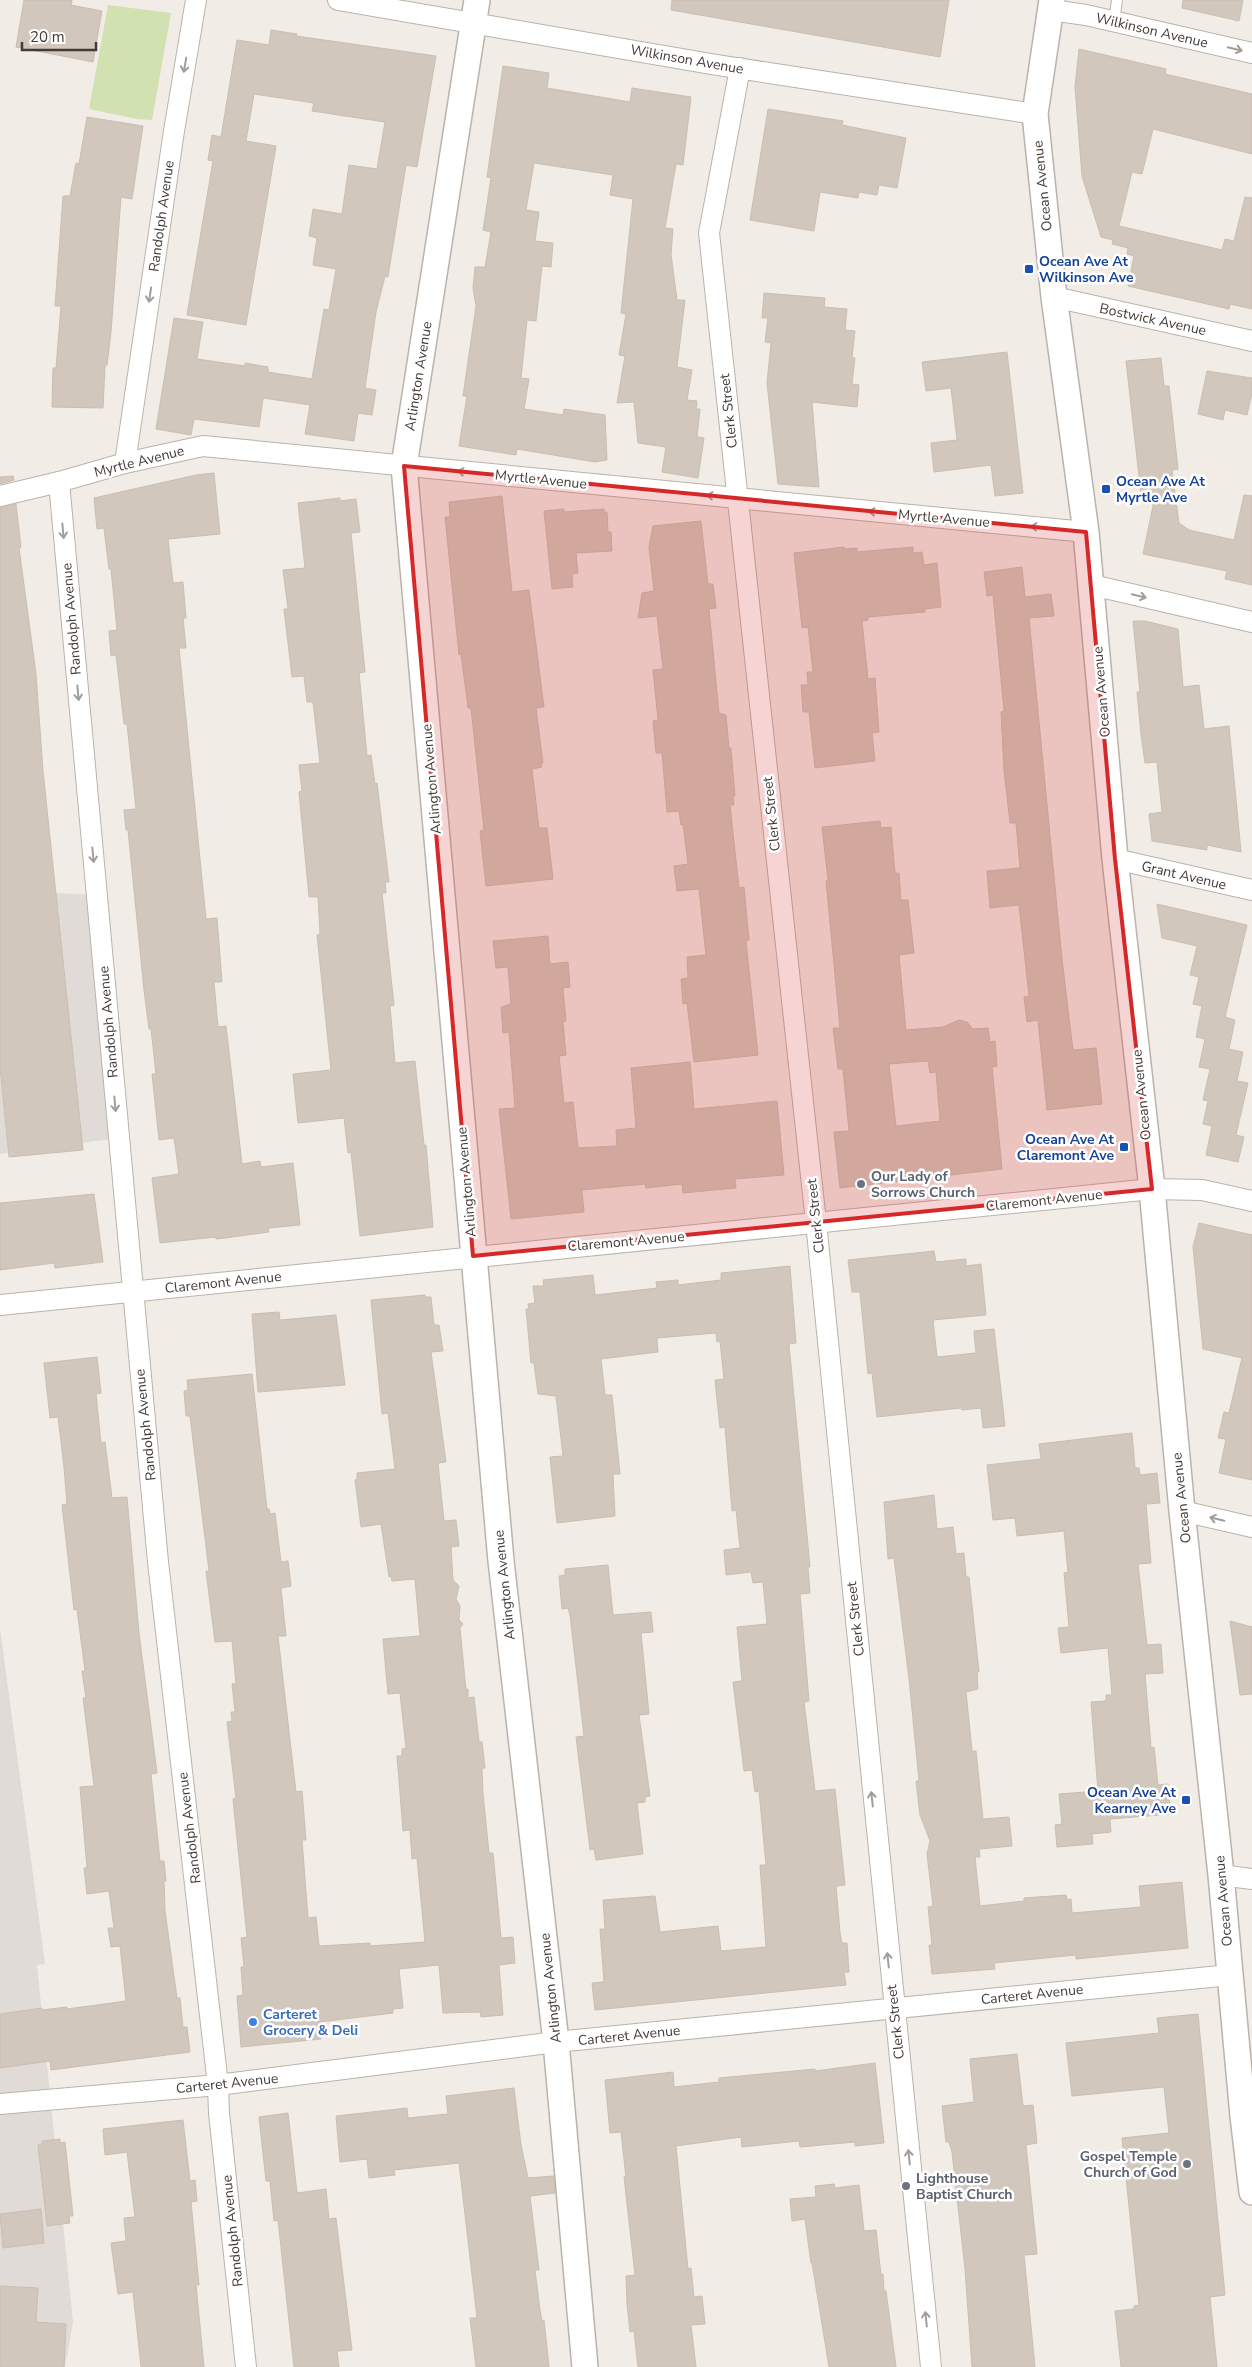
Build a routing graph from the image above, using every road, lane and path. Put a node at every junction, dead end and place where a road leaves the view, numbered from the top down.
1 (196, 0) edge
2 (338, 0) edge
3 (1117, 0) edge
4 (1051, 5) edge
5 (476, 11) edge
6 (1114, 22) junction
7 (1252, 53) edge
8 (740, 68) junction
9 (1035, 114) junction
10 (1054, 298) junction
11 (1252, 341) edge
12 (125, 463) junction
13 (404, 466) junction
14 (59, 482) junction
15 (0, 496) edge
16 (737, 498) junction
17 (1086, 532) junction
18 (1092, 585) junction
19 (1252, 622) edge
20 (1116, 859) junction
21 (1252, 890) edge
22 (1152, 1189) junction
23 (1252, 1201) edge
24 (816, 1222) junction
25 (473, 1256) junction
26 (132, 1292) junction
27 (0, 1305) edge
28 (1182, 1511) junction
29 (1252, 1527) edge
30 (1221, 1874) junction
31 (1252, 1879) edge
32 (1230, 1975) junction
33 (893, 2008) junction
34 (556, 2042) junction
35 (218, 2085) junction
36 (0, 2104) edge
37 (1252, 2192) edge
38 (246, 2367) edge
39 (585, 2367) edge
40 (931, 2367) edge

1 -> 12 street, Randolph Avenue
2 - 5 street, Wilkinson Avenue
3 - 6 lane
4 - 6 street, Wilkinson Avenue
4 - 9 street, Ocean Avenue
5 - 8 street, Wilkinson Avenue
5 - 13 street, Arlington Avenue
6 -> 7 street, Wilkinson Avenue
8 - 9 street, Wilkinson Avenue
8 - 16 street, Clerk Street
9 - 10 street, Ocean Avenue
10 - 11 street, Bostwick Avenue
10 - 17 street, Ocean Avenue
12 - 13 street, Myrtle Avenue
12 - 14 street, Myrtle Avenue
16 -> 13 street, Myrtle Avenue
13 - 25 street, Arlington Avenue
14 - 15 street, Myrtle Avenue
14 -> 26 street, Randolph Avenue
17 -> 16 street, Myrtle Avenue
16 - 24 street, Clerk Street
17 - 18 street, Ocean Avenue
18 -> 19 street
18 - 20 street, Ocean Avenue
20 - 21 street, Grant Avenue
20 - 22 street, Ocean Avenue
22 - 23 street, Claremont Avenue
22 - 24 street, Claremont Avenue
22 - 28 street, Ocean Avenue
24 - 25 street, Claremont Avenue
33 -> 24 street, Clerk Street
25 - 26 street, Claremont Avenue
25 - 34 street, Arlington Avenue
26 - 27 street, Claremont Avenue
26 - 35 street, Randolph Avenue
29 -> 28 street
28 - 30 street, Ocean Avenue
30 - 31 street
30 - 32 street, Ocean Avenue
32 - 33 street, Carteret Avenue
32 - 37 street, Ocean Avenue
33 - 34 street, Carteret Avenue
40 -> 33 street, Clerk Street
34 - 35 street, Carteret Avenue
34 - 39 street, Arlington Avenue
35 - 36 street, Carteret Avenue
35 - 38 street, Randolph Avenue

